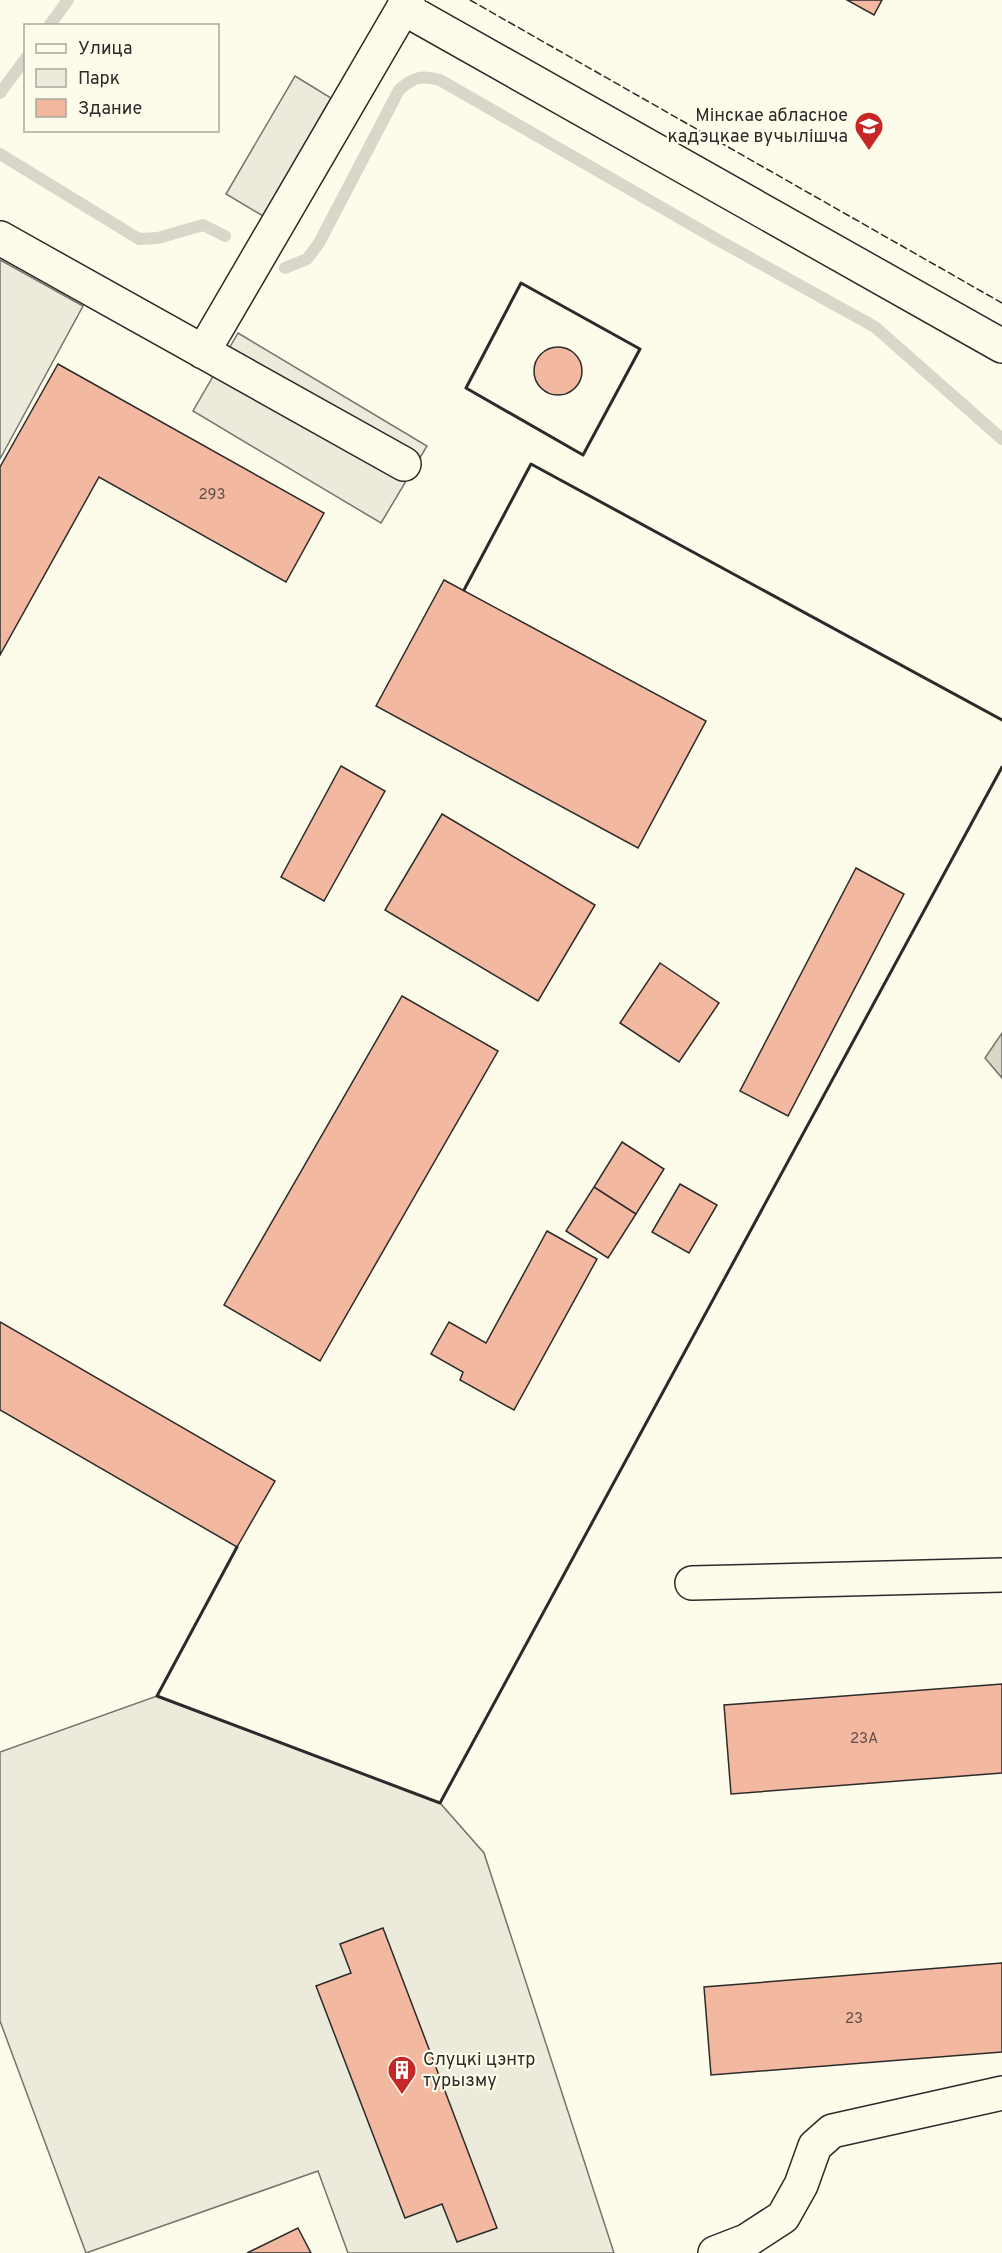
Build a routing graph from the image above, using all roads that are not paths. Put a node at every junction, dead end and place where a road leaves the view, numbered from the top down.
1 (406, 4) edge
2 (0, 238) edge
3 (1002, 346) edge
4 (203, 352) junction
5 (404, 464) dead end
6 (1002, 1575) edge
7 (692, 1583) dead end
8 (1002, 2093) edge
9 (715, 2253) edge

1 - 3 street
1 - 4 street
2 - 4 street
4 - 5 street
6 - 7 street
8 - 9 street

